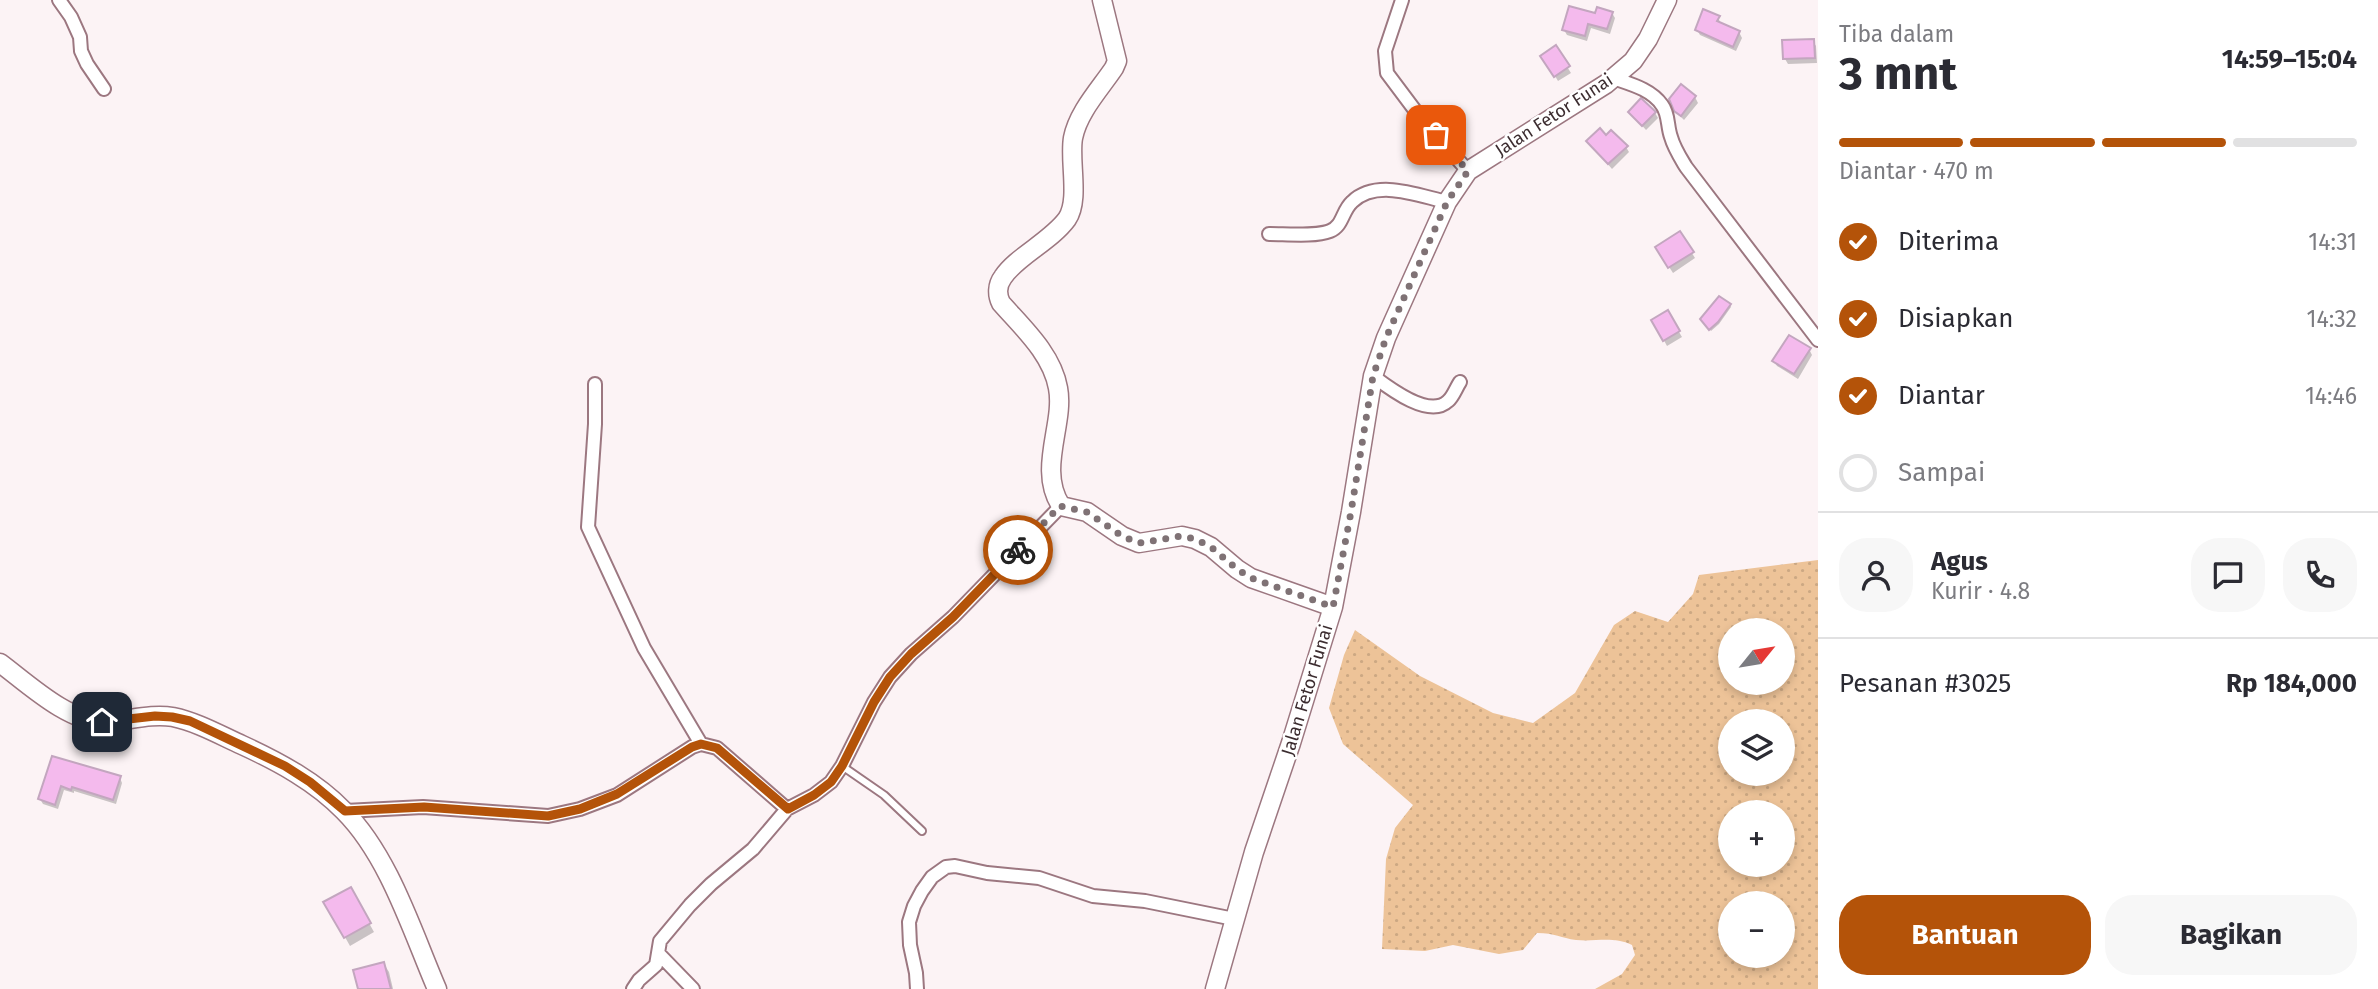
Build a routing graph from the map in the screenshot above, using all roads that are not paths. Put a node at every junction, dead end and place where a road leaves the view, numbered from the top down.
1 (59, 0) edge
2 (1102, 0) edge
3 (1402, 0) edge
4 (1667, 0) edge
5 (1613, 78) junction
6 (104, 89) dead end
7 (1468, 171) junction
8 (1447, 202) junction
9 (1269, 234) dead end
10 (1818, 340) edge
11 (1373, 376) junction
12 (1460, 382) dead end
13 (594, 384) dead end
14 (1060, 506) junction
15 (1333, 607) junction
16 (0, 663) edge
17 (701, 744) junction
18 (842, 766) junction
19 (788, 809) junction
20 (345, 811) junction
21 (922, 831) dead end
22 (1234, 919) junction
23 (658, 953) junction
24 (437, 989) edge
25 (633, 989) edge
26 (693, 989) edge
27 (917, 989) edge
28 (1215, 989) edge

1 - 6 street
2 - 14 street
3 - 7 street
4 - 5 street, Jalan Fetor Funai
5 - 7 street, Jalan Fetor Funai
5 - 10 street
7 - 8 street, Jalan Fetor Funai
8 - 9 street
8 - 11 street, Jalan Fetor Funai
11 - 12 street
11 - 15 street, Jalan Fetor Funai
13 - 17 street
14 - 15 street
14 - 18 street
15 - 22 street, Jalan Fetor Funai
16 - 20 street
17 - 19 street
17 - 20 street
18 - 19 street
18 - 21 lane
19 - 23 street
20 - 24 street
22 - 27 street
22 - 28 street, Jalan Fetor Funai
23 - 25 street
23 - 26 street

